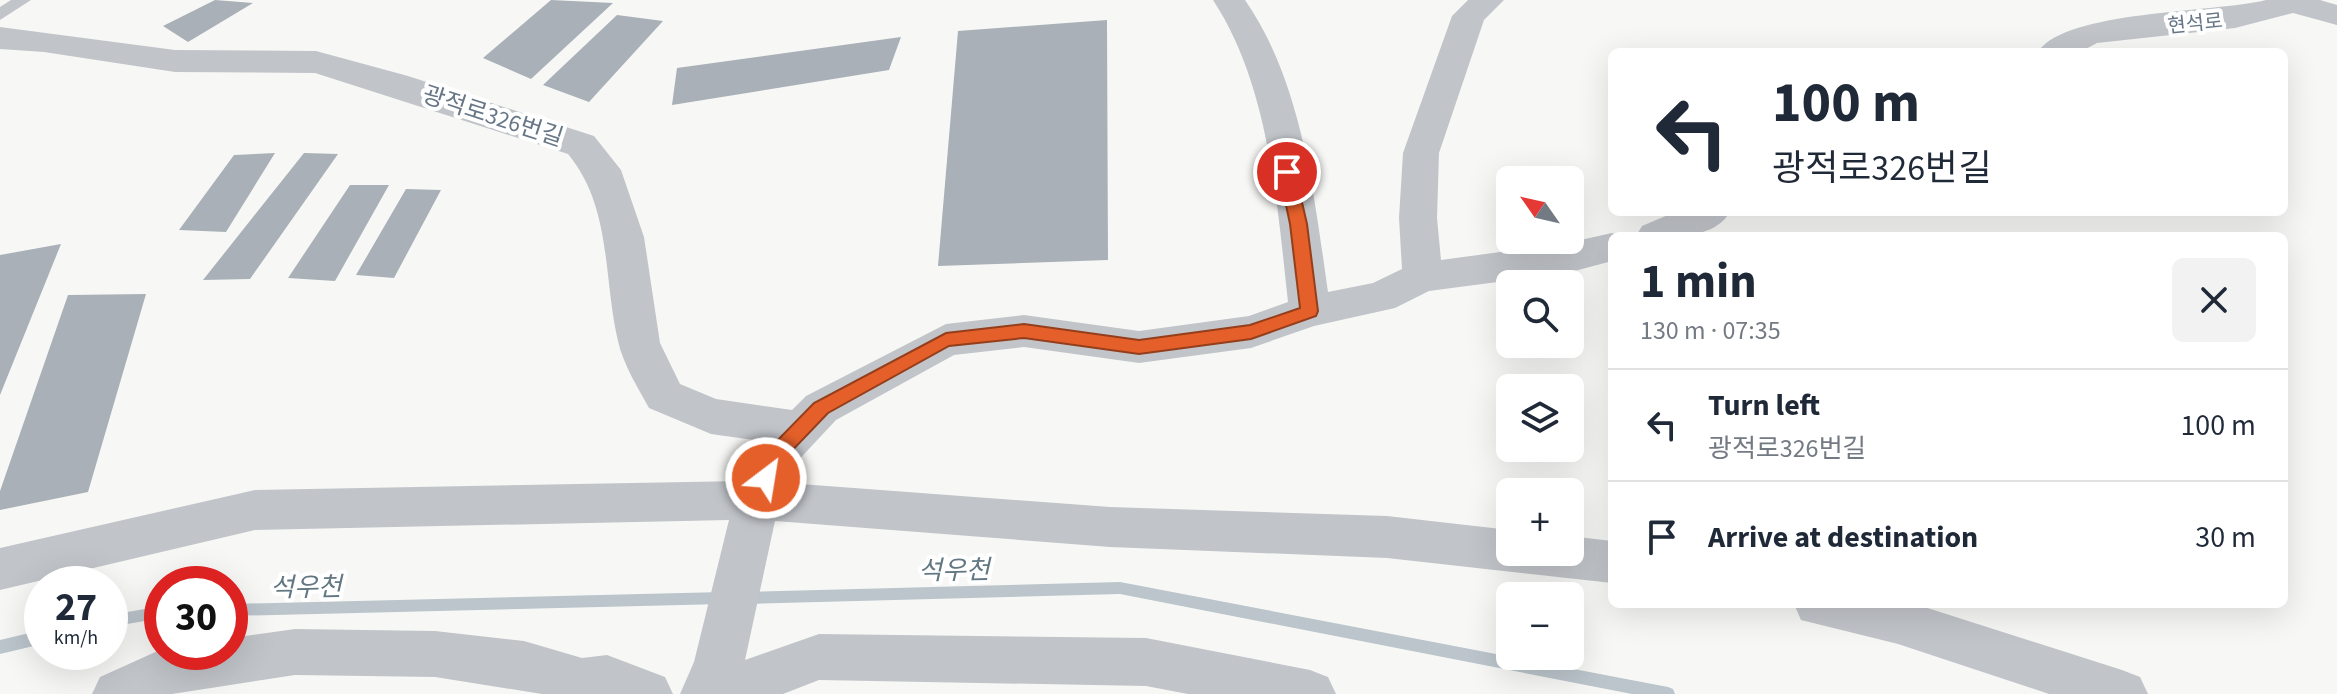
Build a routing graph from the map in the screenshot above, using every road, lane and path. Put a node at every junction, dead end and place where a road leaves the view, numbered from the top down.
1 (22, 0) edge
2 (1229, 0) edge
3 (1488, 0) edge
4 (2295, 1) edge
5 (0, 15) edge
6 (2337, 15) edge
7 (0, 38) edge
8 (2062, 48) edge
9 (1703, 216) edge
10 (1672, 232) edge
11 (1608, 248) edge
12 (1422, 277) junction
13 (1310, 311) junction
14 (800, 429) junction
15 (757, 500) junction
16 (1496, 549) edge
17 (1584, 559) edge
18 (1608, 562) edge
19 (0, 569) edge
20 (1849, 608) edge
21 (714, 683) edge
22 (575, 688) edge
23 (118, 694) edge
24 (647, 694) edge
25 (1310, 694) edge
26 (2122, 694) edge

1 - 5 lane
2 - 13 street
3 - 12 street
4 - 6 street, 현석로
4 - 8 street, 현석로
7 - 14 street, 광적로326번길
9 - 10 street
11 - 12 street
12 - 13 street
13 - 14 street
14 - 15 street
15 - 16 street
15 - 19 street
15 - 21 street
17 - 18 street
20 - 26 street
21 - 25 street
22 - 23 street
22 - 24 street

